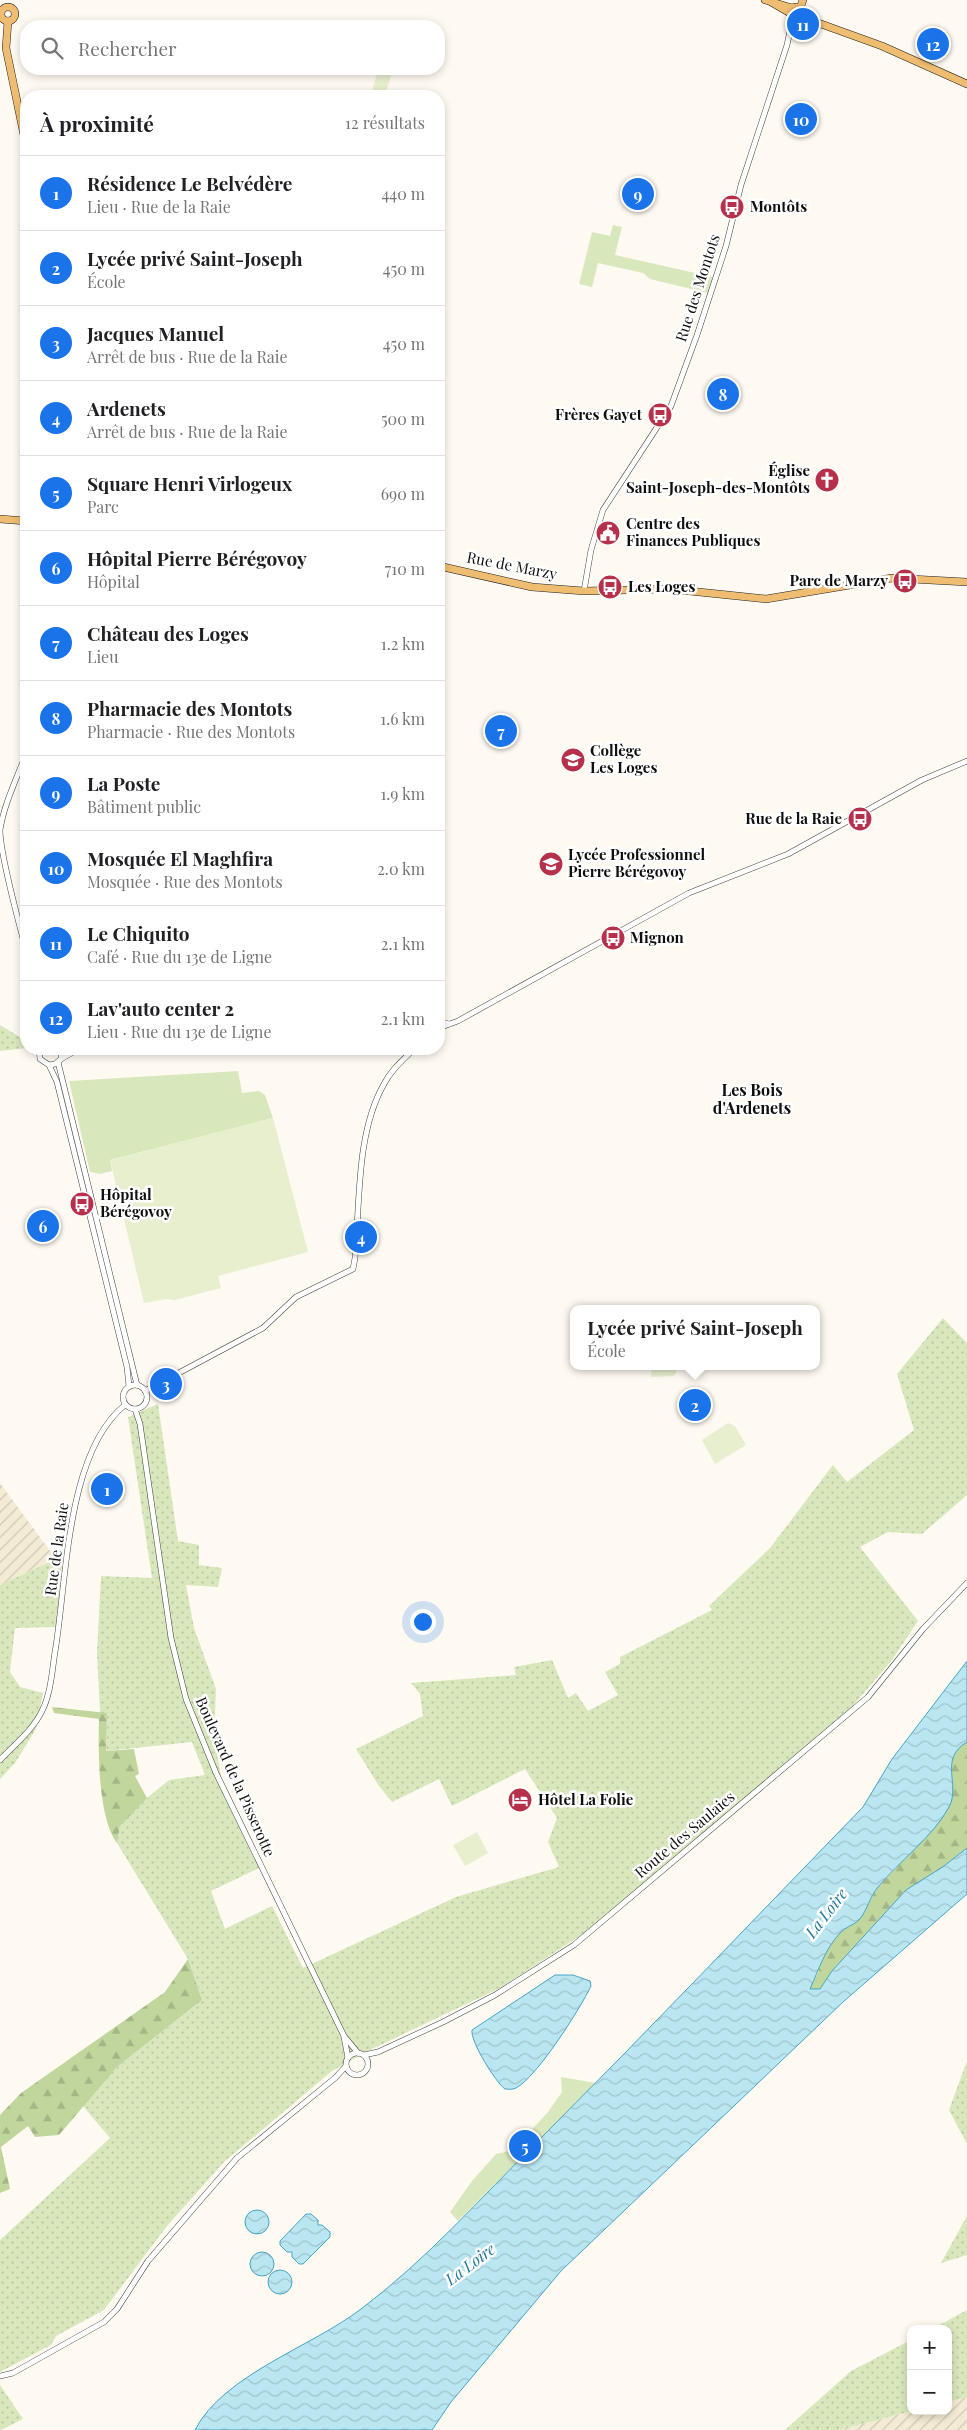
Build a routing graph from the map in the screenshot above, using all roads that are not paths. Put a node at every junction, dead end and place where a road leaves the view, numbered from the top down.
1 (802, 0) edge
2 (768, 1) edge
3 (7, 4) edge
4 (796, 13) junction
5 (967, 84) edge
6 (20, 116) edge
7 (0, 519) edge
8 (20, 521) edge
9 (445, 567) edge
10 (967, 582) edge
11 (584, 591) junction
12 (967, 760) edge
13 (20, 772) edge
14 (20, 926) edge
15 (445, 1023) edge
16 (450, 1024) junction
17 (445, 1026) edge
18 (40, 1055) edge
19 (60, 1055) edge
20 (69, 1055) edge
21 (408, 1055) edge
22 (59, 1061) junction
23 (48, 1065) junction
24 (137, 1385) junction
25 (129, 1386) junction
26 (145, 1391) junction
27 (125, 1405) junction
28 (141, 1407) junction
29 (135, 1409) junction
30 (140, 1424) junction
31 (967, 1583) edge
32 (0, 1760) edge
33 (344, 2036) junction
34 (378, 2052) junction
35 (358, 2053) junction
36 (364, 2055) junction
37 (348, 2058) junction
38 (369, 2062) junction
39 (346, 2066) junction
40 (351, 2074) junction
41 (335, 2078) junction
42 (0, 2376) edge

1 - 4 main road
2 - 4 main road
3 - 6 main road
4 - 5 main road
4 - 11 street, Rue des Montots
7 - 8 main road
9 - 11 main road, Rue de Marzy
10 - 11 main road, Rue de Marzy
12 - 16 street
13 - 14 street
15 - 16 street
16 - 17 street
18 - 23 street
19 - 22 street
20 - 22 street
21 - 26 street
22 - 23 street
22 - 24 street
23 - 25 street
24 - 25 street
24 - 26 street
25 - 27 street
26 - 28 street
27 - 29 street
27 - 32 street, Rue de la Raie
28 - 29 street
28 - 30 street, Boulevard de la Pisserotte
29 - 30 street, Boulevard de la Pisserotte
30 - 33 street, Boulevard de la Pisserotte
31 - 34 street, Route des Saulaies
33 - 35 street
33 - 37 street
34 - 36 street
34 - 38 street
35 - 36 street
35 - 37 street
36 - 38 street
37 - 39 street
38 - 40 street
39 - 40 street
39 - 41 street
40 - 41 street
41 - 42 street

